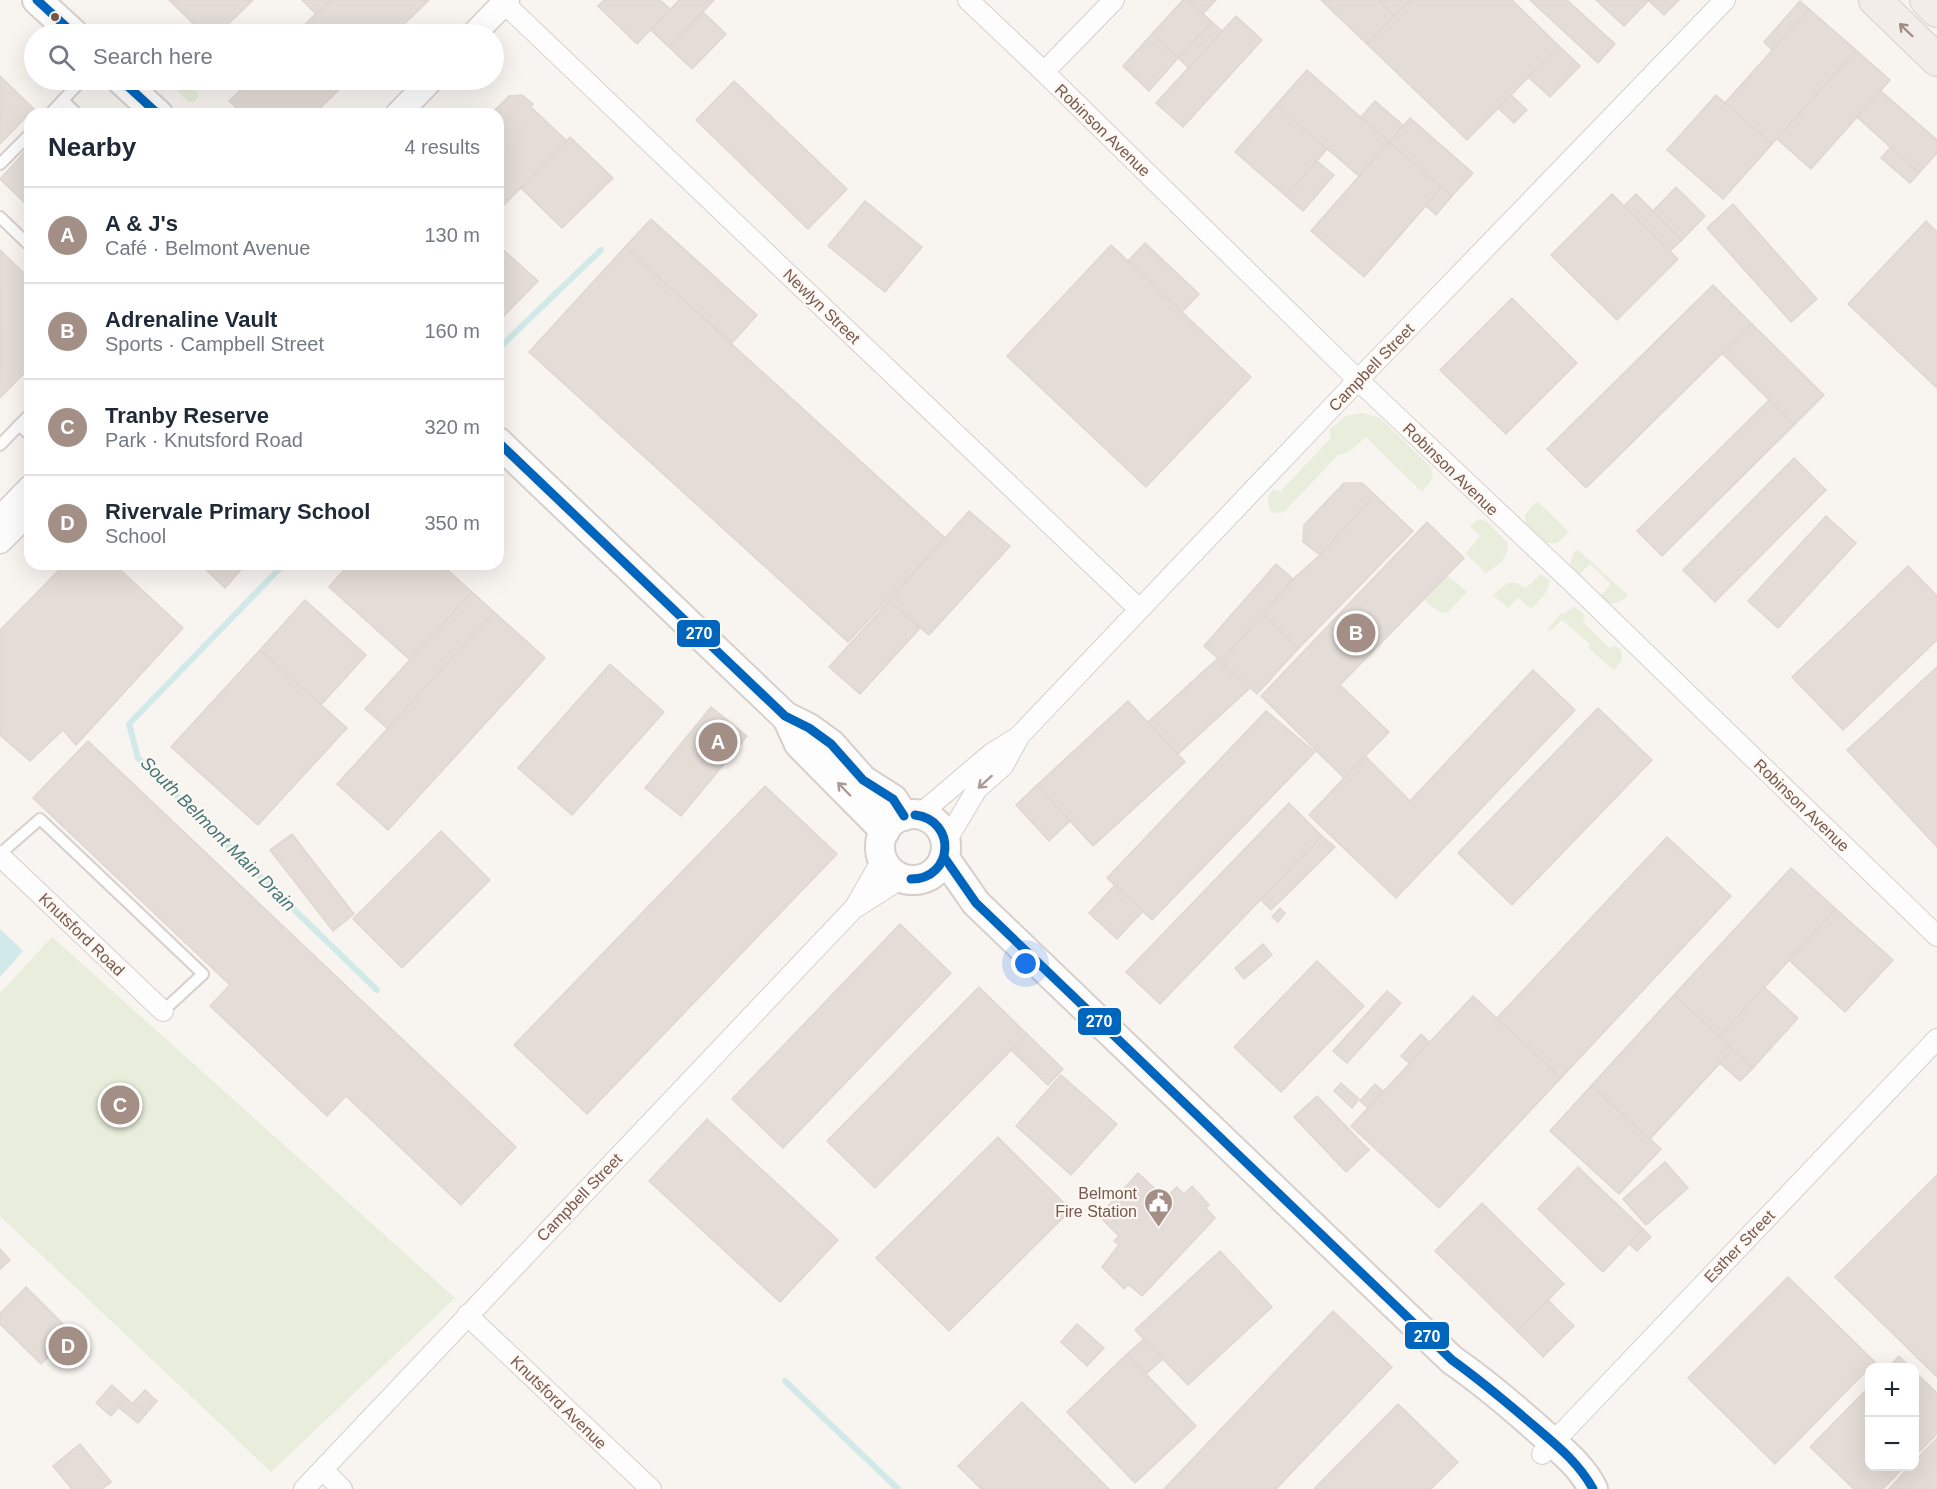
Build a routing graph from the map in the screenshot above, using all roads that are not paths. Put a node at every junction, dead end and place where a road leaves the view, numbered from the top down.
1 (37, 0) edge
2 (968, 0) edge
3 (1114, 0) edge
4 (1725, 0) edge
5 (1875, 0) edge
6 (1926, 0) edge
7 (506, 2) edge
8 (1937, 11) edge
9 (63, 24) edge
10 (484, 24) edge
11 (1937, 60) edge
12 (1044, 72) junction
13 (72, 90) edge
14 (132, 90) edge
15 (421, 90) edge
16 (63, 100) junction
17 (56, 108) edge
18 (71, 108) edge
19 (151, 108) edge
20 (404, 108) edge
21 (24, 140) edge
22 (0, 164) edge
23 (0, 217) edge
24 (24, 240) edge
25 (1358, 380) junction
26 (24, 420) edge
27 (19, 425) junction
28 (24, 430) edge
29 (0, 445) edge
30 (504, 448) edge
31 (24, 494) edge
32 (24, 517) edge
33 (0, 519) edge
34 (0, 541) edge
35 (1139, 609) junction
36 (1020, 735) junction
37 (902, 821) junction
38 (945, 850) junction
39 (0, 855) edge
40 (903, 872) junction
41 (976, 903) junction
42 (1937, 936) edge
43 (163, 1011) joint
44 (1937, 1039) edge
45 (467, 1315) junction
46 (1547, 1448) junction
47 (323, 1470) junction
48 (304, 1489) edge
49 (342, 1489) edge
50 (651, 1489) edge
51 (1580, 1489) edge
52 (1593, 1489) edge

1 - 9 main road
2 - 12 street, Robinson Avenue
3 - 12 street
4 - 25 street, Campbell Street
11 -> 5 main road
6 - 8 main road
7 - 10 street
7 - 35 street, Newlyn Street
12 - 25 street, Robinson Avenue
13 - 16 lane
14 - 19 main road
15 - 20 street
16 - 17 lane
16 - 18 lane
21 - 22 lane
23 - 24 lane
25 - 35 street, Campbell Street
25 - 42 street, Robinson Avenue
26 - 27 lane
27 - 28 lane
27 - 29 lane
30 - 37 main road
31 - 33 street
32 - 34 street
35 - 36 street, Campbell Street
36 - 37 street, Campbell Street
36 -> 38 street, Campbell Street
37 - 38 main road
37 - 40 main road
38 - 40 main road
38 - 41 main road
39 - 43 street, Knutsford Road
39 - 43 lane
40 - 41 main road
40 - 45 street, Campbell Street
41 - 46 main road
44 - 46 street, Esther Street
45 - 47 street, Campbell Street
45 - 50 street, Knutsford Avenue
46 - 51 main road
46 - 52 main road
47 - 48 street, Campbell Street
47 - 49 street

